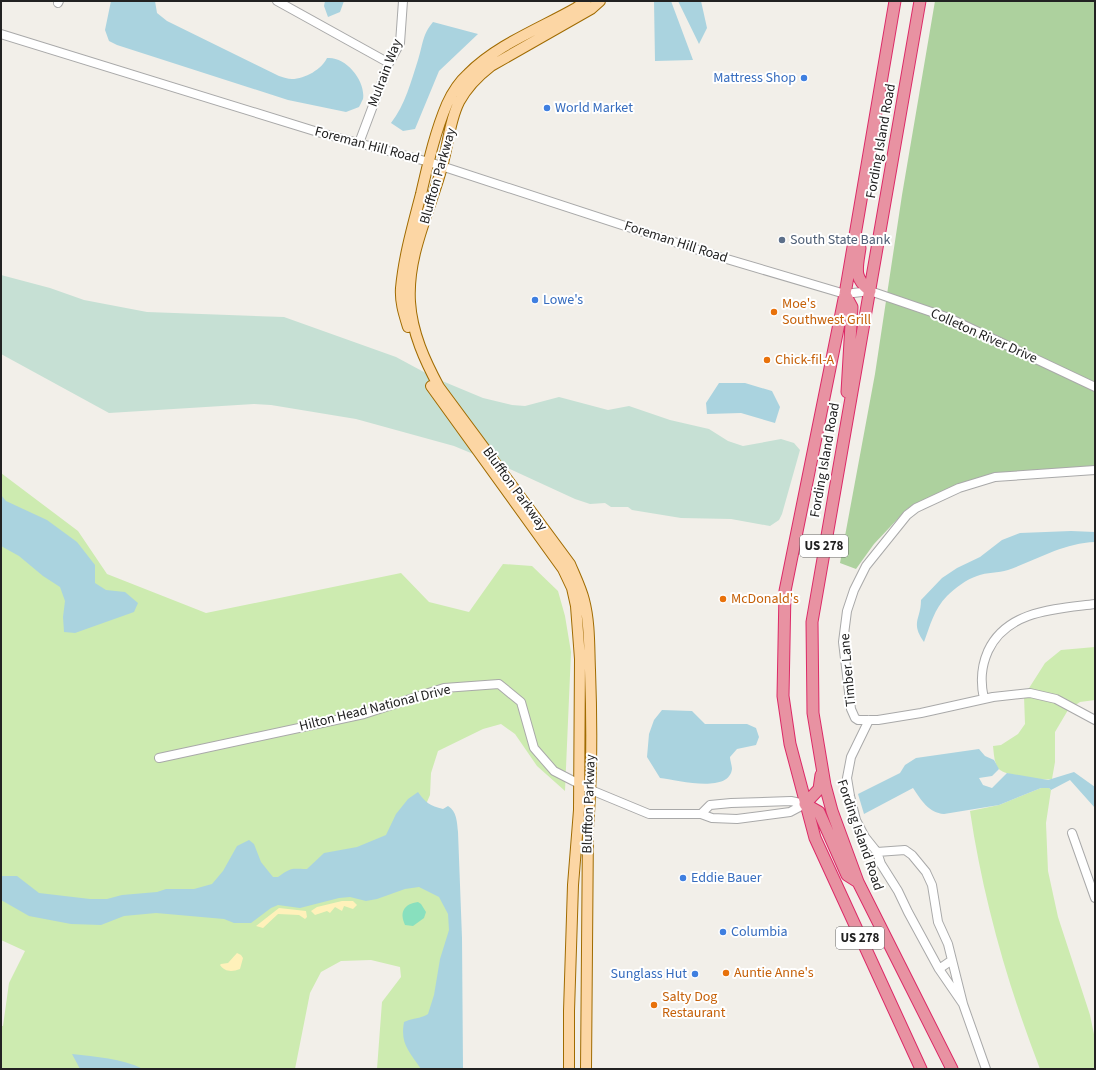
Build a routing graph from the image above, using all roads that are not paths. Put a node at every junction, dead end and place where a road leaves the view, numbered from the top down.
1 (277, 1) edge
2 (402, 1) edge
3 (586, 1) edge
4 (600, 1) edge
5 (894, 1) edge
6 (920, 1) edge
7 (1, 34) edge
8 (388, 63) junction
9 (359, 143) junction
10 (868, 158) junction
11 (429, 162) junction
12 (442, 166) junction
13 (870, 291) junction
14 (845, 294) junction
15 (1095, 387) edge
16 (844, 442) junction
17 (1095, 470) edge
18 (1095, 604) edge
19 (984, 699) junction
20 (869, 720) junction
21 (1095, 720) edge
22 (158, 758) dead end
23 (822, 767) junction
24 (579, 784) junction
25 (591, 790) junction
26 (762, 802) junction
27 (804, 804) junction
28 (701, 814) junction
29 (762, 816) junction
30 (1072, 833) dead end
31 (877, 852) junction
32 (858, 882) junction
33 (1095, 898) edge
34 (952, 960) junction
35 (939, 969) junction
36 (963, 1004) junction
37 (942, 1049) junction
38 (569, 1069) edge
39 (586, 1069) edge
40 (921, 1069) edge
41 (948, 1069) edge
42 (952, 1069) edge
43 (986, 1069) edge

1 - 8 street
2 - 8 street, Mulrain Way
3 - 11 main road, Bluffton Parkway
4 - 12 main road, Bluffton Parkway
5 - 10 highway, Fording Island Road / US 278
6 - 13 highway, Fording Island Road / US 278
7 - 9 street, Foreman Hill Road
8 - 9 street, Mulrain Way
9 - 11 street, Foreman Hill Road
10 - 13 highway
10 - 14 highway, Fording Island Road / US 278
11 - 12 street, Foreman Hill Road
11 - 24 main road, Bluffton Parkway
12 - 14 street, Foreman Hill Road
12 - 25 main road, Bluffton Parkway
13 - 14 street, Foreman Hill Road
13 - 15 street, Colleton River Drive
13 - 16 highway, Fording Island Road / US 278
14 - 16 highway
14 - 27 highway, Fording Island Road / US 278
16 - 23 highway, Fording Island Road / US 278
17 - 20 street, Timber Lane
18 - 19 street
19 - 20 street, Timber Lane
19 - 21 street, Timber Lane
20 - 31 street
22 - 24 street, Hilton Head National Drive
23 - 27 highway
23 - 32 highway, Fording Island Road / US 278
24 - 25 street, Hilton Head National Drive
24 - 38 main road, Bluffton Parkway
25 - 28 street, Hilton Head National Drive
25 - 39 main road, Bluffton Parkway
26 - 27 street
26 - 28 street
26 - 29 street
27 - 29 street, Hilton Head National Drive
27 - 32 highway
27 - 40 highway, Fording Island Road / US 278
28 - 29 street, Hilton Head National Drive
30 - 33 street
31 - 34 street
31 - 35 street
32 - 37 highway, Fording Island Road / US 278
34 - 35 street
34 - 36 street
35 - 36 street
36 - 43 street
37 - 41 highway
37 - 42 highway, Fording Island Road / US 278

